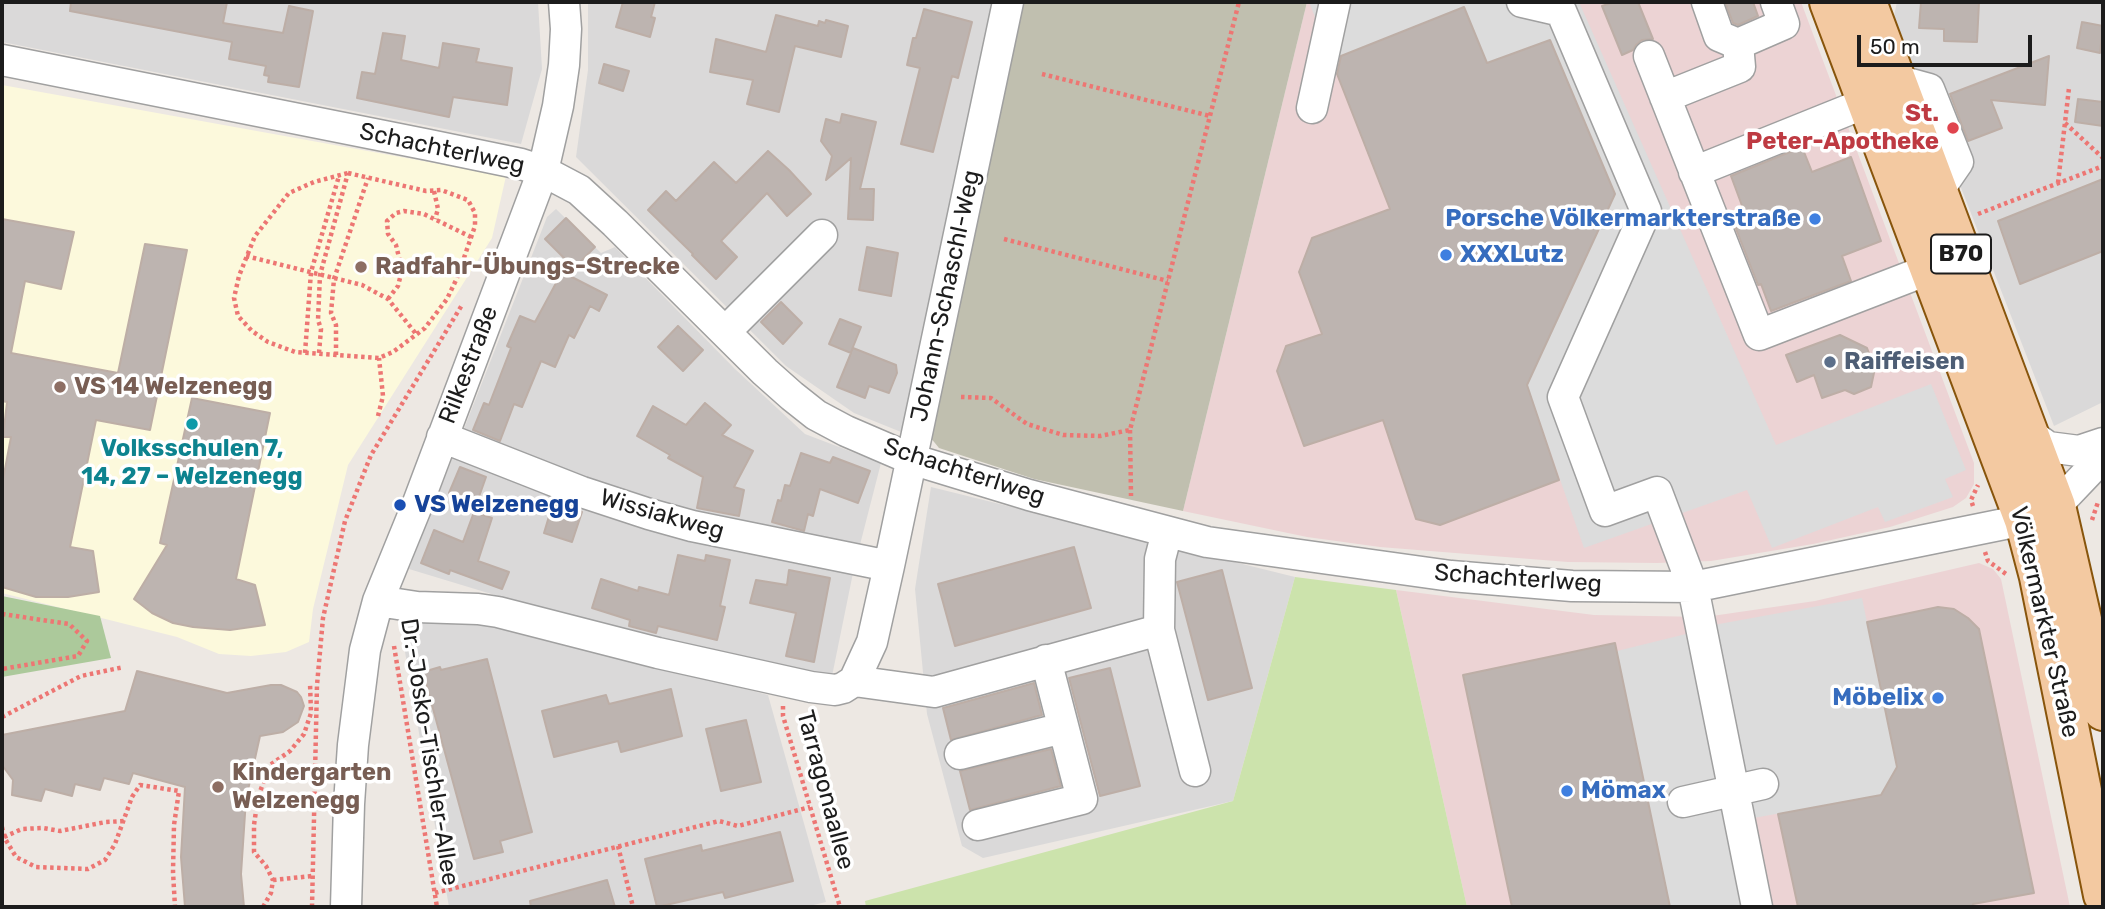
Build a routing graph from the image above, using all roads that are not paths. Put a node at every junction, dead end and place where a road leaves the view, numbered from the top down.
1 (564, 2) edge
2 (1008, 2) edge
3 (1335, 2) edge
4 (1522, 2) edge
5 (1707, 2) edge
6 (1776, 2) edge
7 (1829, 2) edge
8 (1867, 2) edge
9 (1738, 44) junction
10 (1649, 56) dead end
11 (2, 60) edge
12 (1882, 91) junction
13 (1665, 97) junction
14 (1312, 108) dead end
15 (543, 171) junction
16 (1694, 172) junction
17 (822, 235) dead end
18 (1930, 269) junction
19 (725, 332) junction
20 (2030, 434) junction
21 (442, 437) junction
22 (2103, 443) edge
23 (2103, 454) edge
24 (911, 459) junction
25 (2040, 513) junction
26 (1167, 532) junction
27 (889, 566) junction
28 (1693, 587) junction
29 (383, 602) junction
30 (1158, 630) junction
31 (1046, 660) junction
32 (854, 681) junction
33 (2103, 711) edge
34 (1063, 728) junction
35 (960, 754) dead end
36 (1195, 771) dead end
37 (1763, 785) dead end
38 (1733, 791) junction
39 (1683, 802) dead end
40 (978, 825) dead end
41 (2103, 895) edge
42 (346, 907) edge
43 (1757, 907) edge

1 - 15 street, Rilkestraße
2 - 24 street, Johann-Schaschl-Weg
3 - 14 street
4 - 28 street
5 - 9 street
6 - 9 street
7 - 12 main road, Völkermarkter Straße / B70
8 - 12 main road, Völkermarkter Straße / B70
9 - 13 street
10 - 13 street
11 - 15 street, Schachterlweg
12 - 16 street
12 - 18 main road, Völkermarkter Straße / B70
12 - 20 main road, Völkermarkter Straße / B70
13 - 16 street
15 - 19 street, Schachterlweg
15 - 21 street, Rilkestraße
16 - 18 street
17 - 19 street
18 - 25 main road, Völkermarkter Straße / B70
19 - 24 street, Schachterlweg
20 - 22 street
20 - 25 main road, Völkermarkter Straße / B70
21 - 27 street, Wissiakweg
21 - 29 street, Rilkestraße
23 - 25 street
24 - 26 street, Schachterlweg
24 - 27 street, Johann-Schaschl-Weg
25 - 28 street, Schachterlweg
25 - 33 main road, Völkermarkter Straße / B70
25 - 41 main road, Völkermarkter Straße / B70
26 - 28 street, Schachterlweg
26 - 30 street
27 - 32 street, Johann-Schaschl-Weg
28 - 38 street
29 - 32 street
29 - 42 street, Rilkestraße
30 - 31 street
30 - 36 street
31 - 32 street
31 - 34 street
34 - 35 street
34 - 40 street
37 - 38 street
38 - 39 street
38 - 43 street

